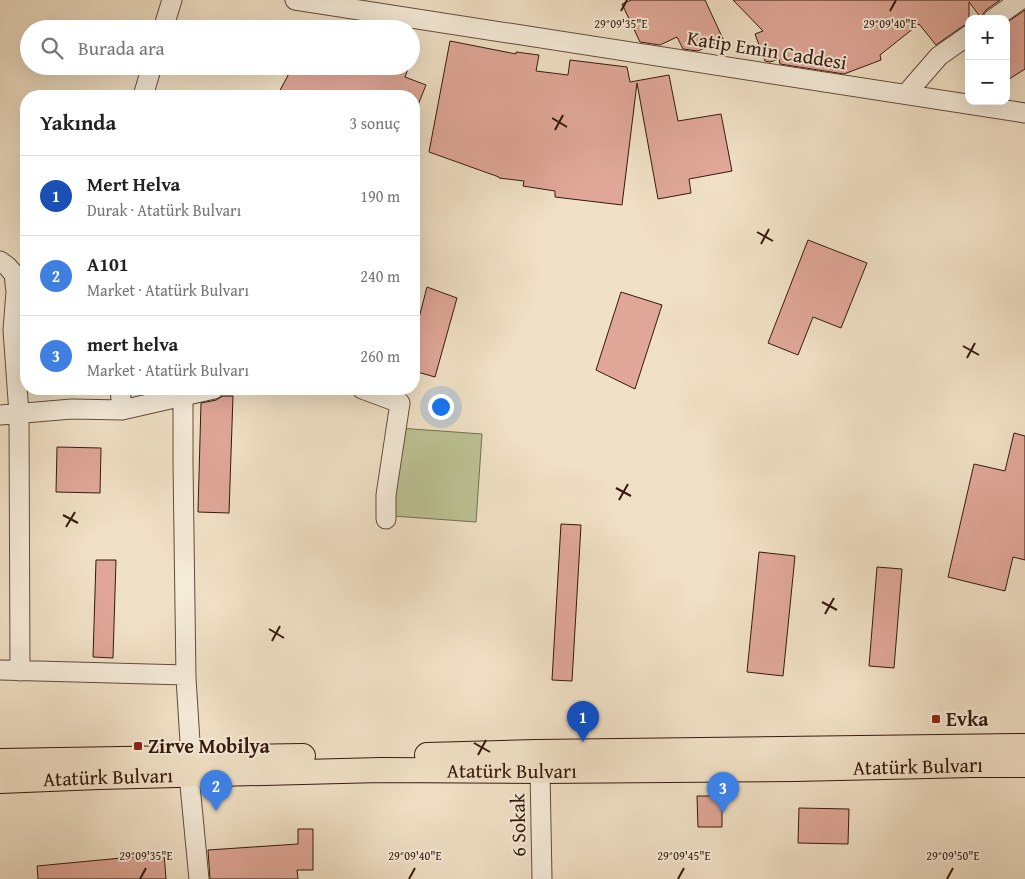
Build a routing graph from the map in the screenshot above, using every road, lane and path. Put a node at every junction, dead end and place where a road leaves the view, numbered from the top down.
1 (172, 0) edge
2 (295, 0) edge
3 (1020, 0) edge
4 (999, 15) edge
5 (166, 20) edge
6 (965, 38) edge
7 (149, 75) edge
8 (145, 90) edge
9 (906, 94) junction
10 (1025, 113) edge
11 (0, 261) edge
12 (121, 395) edge
13 (187, 395) edge
14 (378, 395) edge
15 (183, 396) junction
16 (122, 410) junction
17 (19, 414) junction
18 (0, 416) edge
19 (386, 519) dead end
20 (0, 670) edge
21 (20, 671) junction
22 (186, 675) junction
23 (1025, 746) edge
24 (0, 761) edge
25 (1025, 765) edge
26 (190, 766) junction
27 (540, 771) junction
28 (0, 781) edge
29 (199, 879) edge
30 (542, 879) edge

1 - 5 street
2 - 9 street, Katip Emin Caddesi
3 - 4 street
6 - 9 street
7 - 8 street
9 - 10 street, Katip Emin Caddesi
11 - 17 street
12 - 16 street
13 - 15 street
14 - 19 street
15 - 16 street
15 - 22 street
16 - 17 street
17 - 18 street
17 - 21 street
20 - 21 street
21 - 22 street
22 - 26 street
23 - 26 main road, Atatürk Bulvarı
24 - 26 main road, Atatürk Bulvarı
25 - 27 main road, Atatürk Bulvarı
26 - 27 main road, Atatürk Bulvarı
26 - 28 main road, Atatürk Bulvarı
26 - 29 street
27 - 30 street, 6 Sokak

